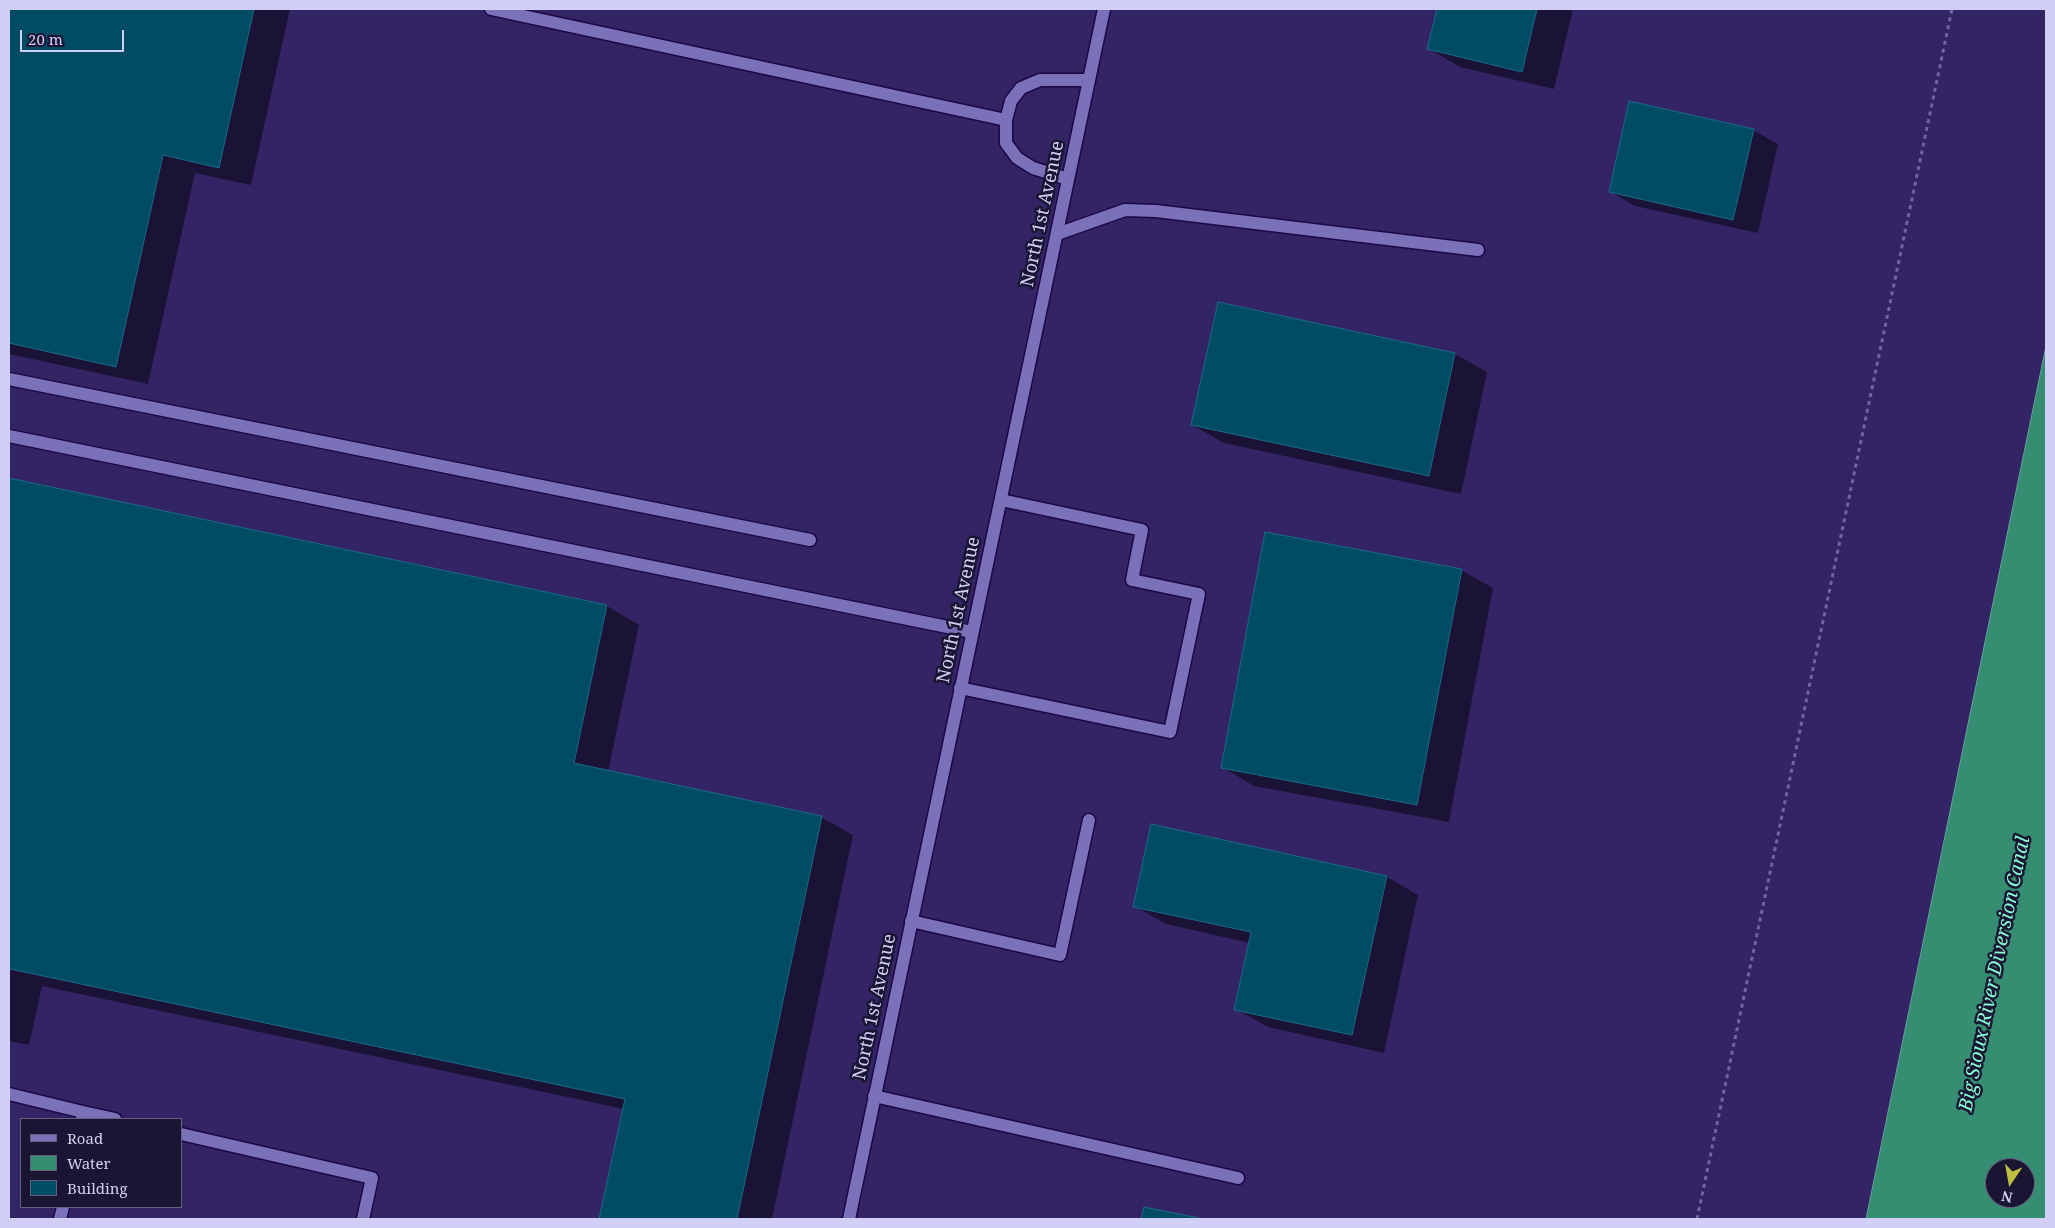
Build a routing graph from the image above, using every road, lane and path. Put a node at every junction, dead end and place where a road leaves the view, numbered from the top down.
1 (490, 9) edge
2 (1104, 9) edge
3 (1952, 9) edge
4 (1089, 80) junction
5 (1006, 120) junction
6 (1068, 179) junction
7 (1056, 234) junction
8 (1478, 250) dead end
9 (9, 379) edge
10 (9, 436) edge
11 (1001, 500) junction
12 (810, 540) dead end
13 (972, 632) junction
14 (960, 688) junction
15 (1089, 820) dead end
16 (911, 921) junction
17 (9, 1094) edge
18 (874, 1096) junction
19 (83, 1116) edge
20 (105, 1118) edge
21 (182, 1134) edge
22 (1238, 1178) dead end
23 (364, 1219) edge
24 (848, 1219) edge
25 (1698, 1219) edge

1 - 5 street
2 - 4 street, North 1st Avenue
3 - 25 path
4 - 5 street
4 - 6 street, North 1st Avenue
5 - 6 street
6 - 7 street, North 1st Avenue
7 - 8 street
7 - 11 street, North 1st Avenue
9 - 12 street
10 - 13 street
11 - 13 street, North 1st Avenue
11 - 14 street
13 - 14 street, North 1st Avenue
14 - 16 street, North 1st Avenue
15 - 16 street
16 - 18 street, North 1st Avenue
17 - 19 street
18 - 22 street
18 - 24 street, North 1st Avenue
19 - 20 street
21 - 23 street

